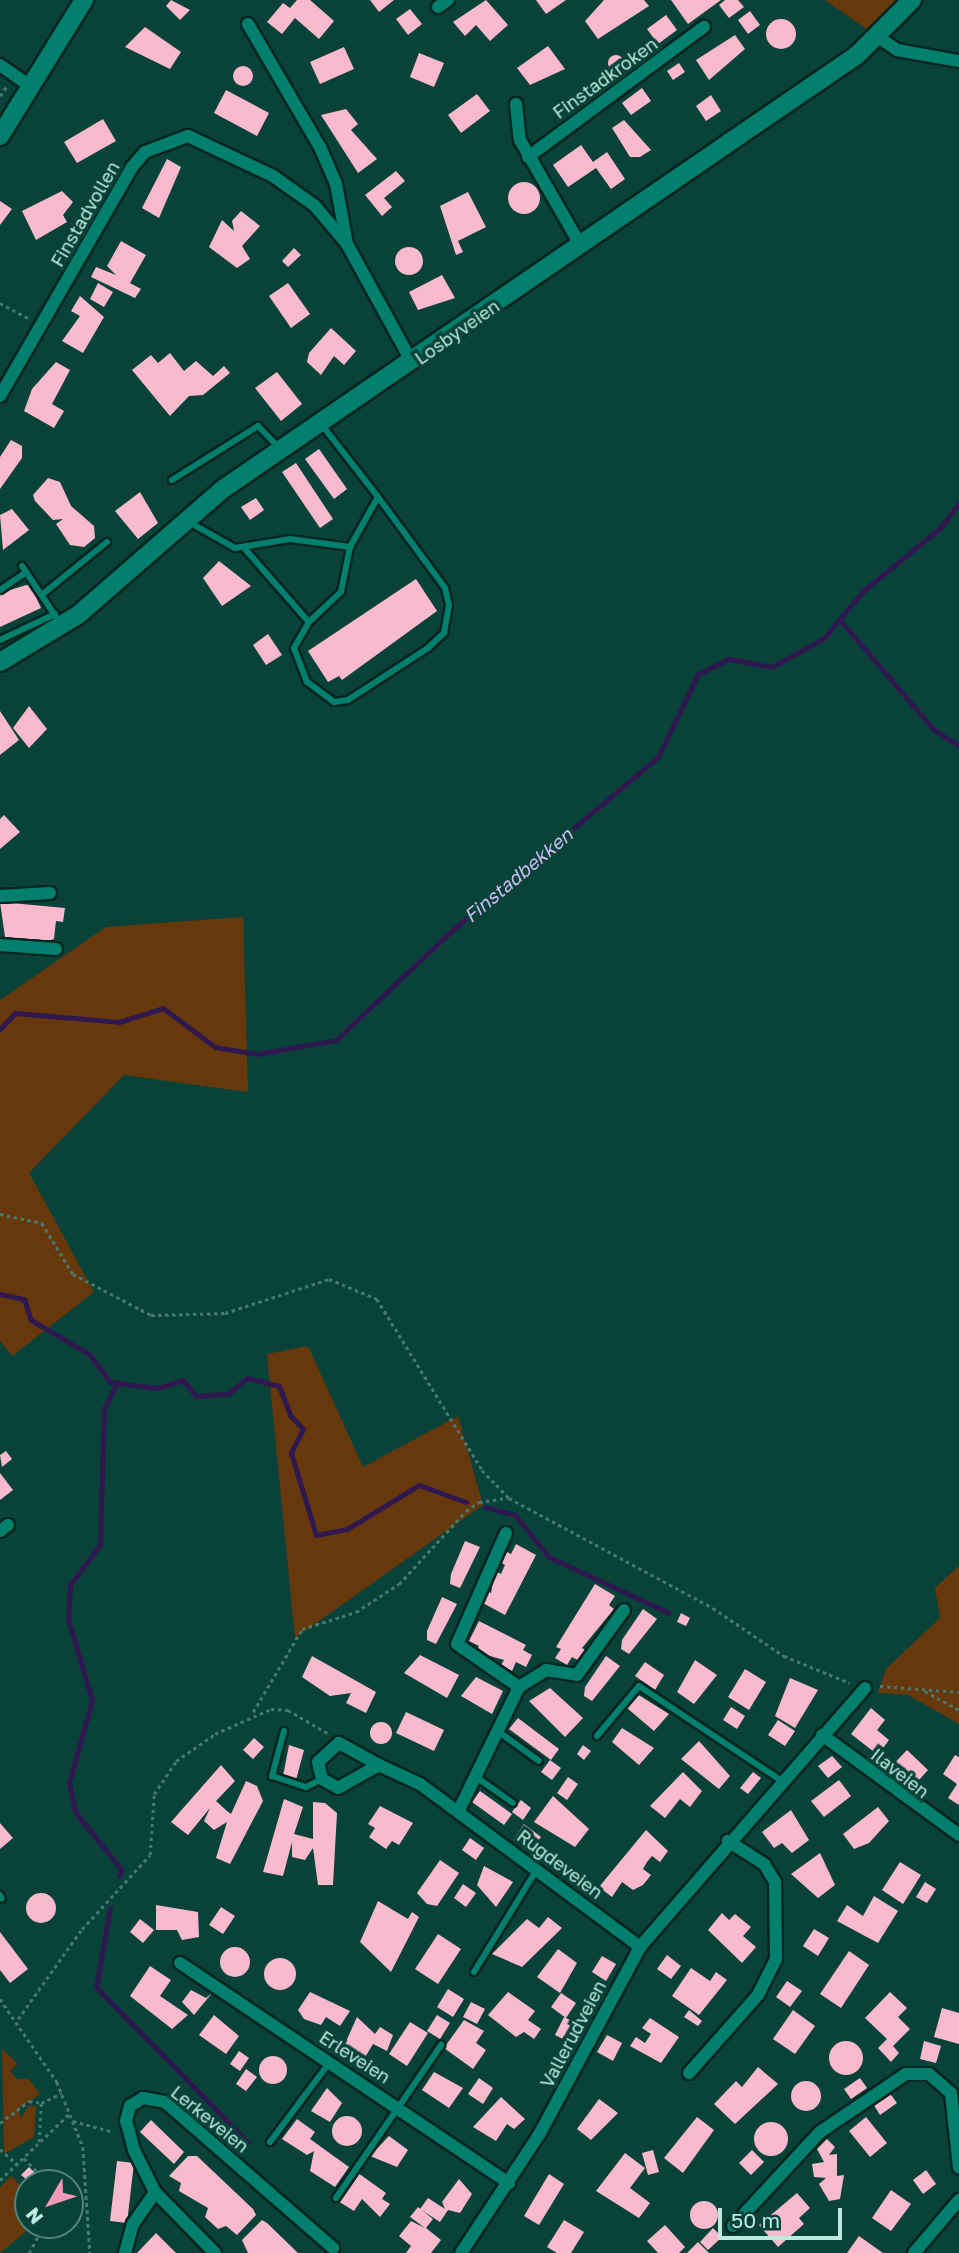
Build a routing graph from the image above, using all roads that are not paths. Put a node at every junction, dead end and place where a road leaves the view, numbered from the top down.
1 (84, 0) edge
2 (912, 0) edge
3 (248, 24) dead end
4 (704, 27) dead end
5 (878, 37) junction
6 (959, 61) edge
7 (0, 65) edge
8 (29, 85) junction
9 (516, 104) dead end
10 (0, 136) edge
11 (528, 157) junction
12 (348, 244) junction
13 (581, 246) junction
14 (412, 362) junction
15 (0, 396) edge
16 (321, 424) junction
17 (282, 450) junction
18 (172, 480) dead end
19 (378, 497) junction
20 (185, 519) junction
21 (107, 542) dead end
22 (350, 547) junction
23 (245, 549) junction
24 (22, 566) dead end
25 (27, 572) junction
26 (0, 590) edge
27 (44, 593) junction
28 (58, 620) junction
29 (309, 622) junction
30 (0, 640) edge
31 (0, 662) edge
32 (50, 893) dead end
33 (0, 896) edge
34 (0, 946) edge
35 (56, 950) dead end
36 (506, 1533) dead end
37 (624, 1610) dead end
38 (519, 1687) junction
39 (865, 1688) road end
40 (284, 1731) dead end
41 (499, 1732) junction
42 (822, 1735) junction
43 (597, 1736) dead end
44 (539, 1761) dead end
45 (379, 1765) junction
46 (476, 1777) junction
47 (322, 1779) junction
48 (782, 1781) junction
49 (513, 1803) dead end
50 (459, 1810) junction
51 (959, 1835) edge
52 (728, 1841) junction
53 (537, 1870) junction
54 (640, 1947) junction
55 (180, 1964) dead end
56 (474, 1972) dead end
57 (441, 2045) dead end
58 (330, 2062) junction
59 (689, 2073) dead end
60 (398, 2106) junction
61 (271, 2142) dead end
62 (959, 2168) edge
63 (509, 2183) junction
64 (155, 2192) junction
65 (336, 2198) dead end
66 (959, 2200) edge
67 (733, 2225) dead end
68 (332, 2248) dead end
69 (125, 2253) edge
70 (215, 2253) edge
71 (461, 2253) edge
72 (914, 2253) edge

1 - 8 main road
2 - 5 main road, Losbyveien
3 - 12 street, Finstadvollen
4 - 11 street, Finstadkroken
5 - 6 street
5 - 13 main road, Losbyveien
7 - 8 street
8 - 10 main road
9 - 11 street
11 - 13 street
12 - 14 street, Finstadvollen
12 - 15 street, Finstadvollen
13 - 14 main road, Losbyveien
14 - 16 main road, Losbyveien
16 - 17 main road, Losbyveien
16 - 19 lane
17 - 18 lane
17 - 20 main road, Losbyveien
19 - 22 lane
19 - 29 lane
20 - 23 lane
20 - 28 main road, Losbyveien
21 - 27 lane
22 - 23 lane
22 - 29 lane
23 - 29 lane
24 - 25 lane
25 - 26 lane
25 - 27 lane
27 - 28 lane
28 - 30 lane
28 - 31 main road, Losbyveien
32 - 33 street
34 - 35 street
36 - 38 street
37 - 38 street
38 - 41 street
39 - 42 street, Vallerudveien
40 - 47 lane
41 - 44 lane
41 - 46 street
42 - 48 street, Vallerudveien
42 - 51 street, Ilaveien
43 - 48 lane
45 - 47 street
45 - 47 street, Rugdeveien
45 - 50 street, Rugdeveien
46 - 49 lane
46 - 50 street
48 - 52 street, Vallerudveien
50 - 53 street, Rugdeveien
52 - 54 street, Vallerudveien
52 - 59 street
53 - 54 street, Rugdeveien
53 - 56 lane
54 - 63 street, Vallerudveien
55 - 58 street, Erleveien
57 - 60 lane
58 - 60 street, Erleveien
58 - 61 lane
60 - 63 street, Erleveien
60 - 65 lane
62 - 67 street
63 - 71 street, Vallerudveien
64 - 68 street, Lerkeveien
64 - 69 street
64 - 70 street
66 - 72 street

